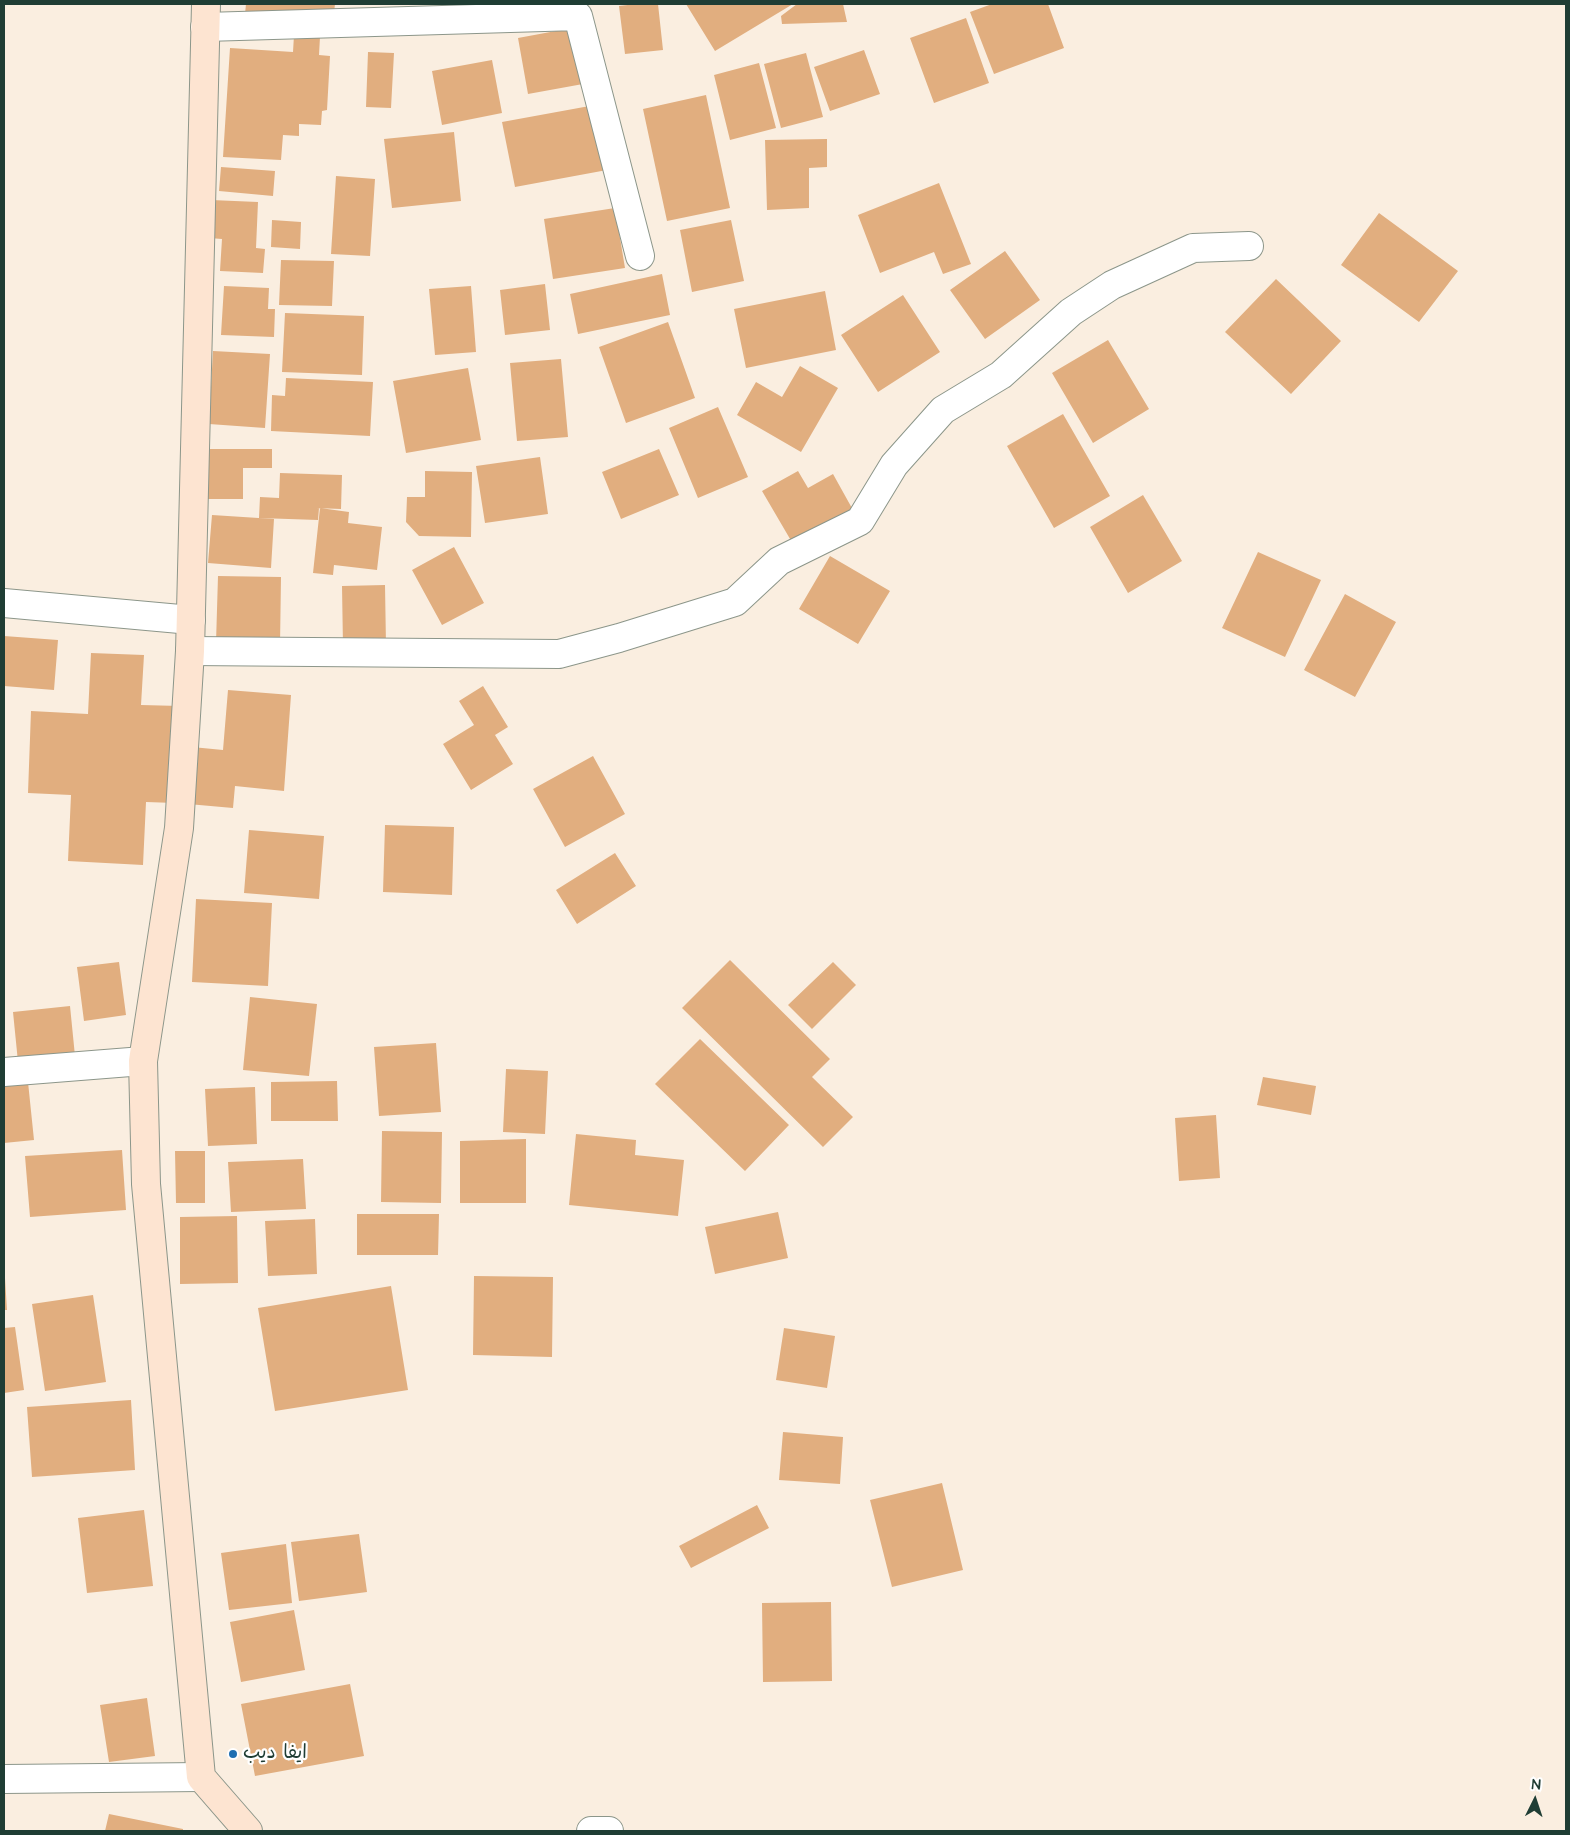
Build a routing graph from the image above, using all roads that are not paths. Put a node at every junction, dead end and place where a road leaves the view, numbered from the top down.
1 (205, 15) edge
2 (1249, 246) dead end
3 (640, 256) dead end
4 (4, 603) edge
5 (191, 620) junction
6 (190, 651) junction
7 (143, 1061) junction
8 (4, 1072) edge
9 (201, 1777) junction
10 (4, 1779) edge
11 (248, 1831) edge
12 (591, 1831) edge
13 (609, 1831) edge

1 - 3 street
1 - 5 street
2 - 6 street
4 - 5 street
5 - 6 street
6 - 7 street
7 - 8 street
7 - 9 street
9 - 10 street
9 - 11 street
12 - 13 street

